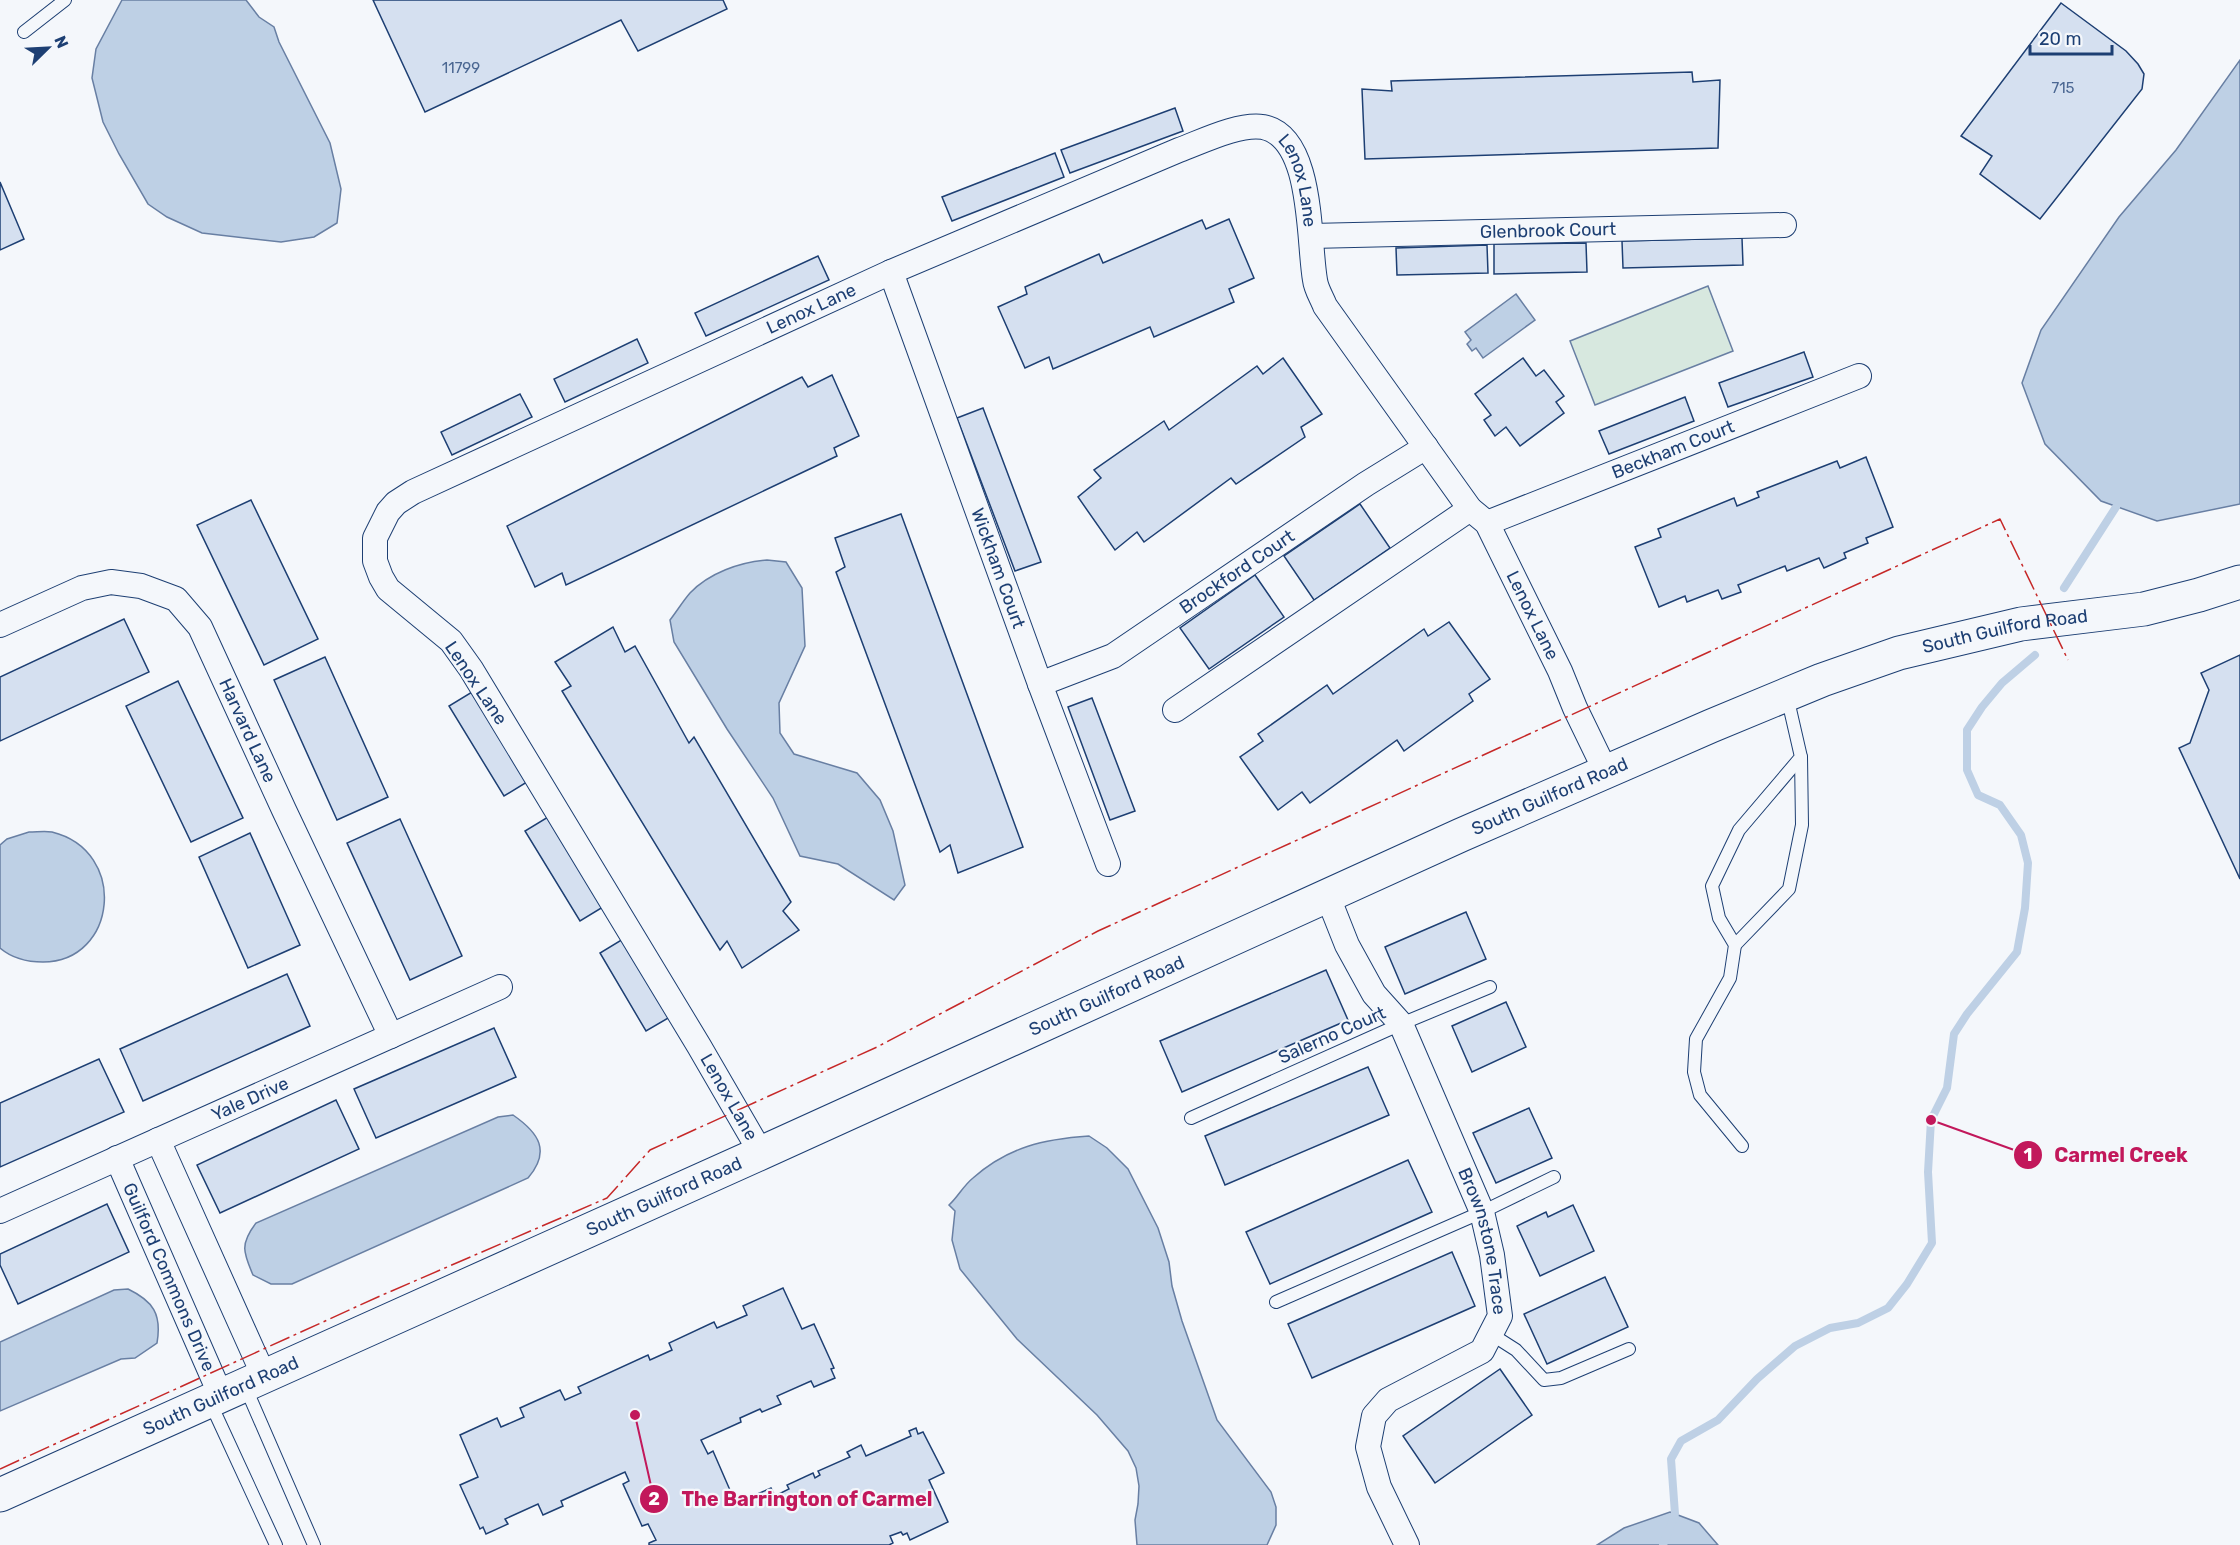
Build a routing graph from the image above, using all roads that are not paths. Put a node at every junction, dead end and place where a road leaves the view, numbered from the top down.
1 (65, 0) edge
2 (24, 32) dead end
3 (1784, 225) dead end
4 (1311, 236) junction
5 (891, 272) junction
6 (1858, 376) dead end
7 (1426, 447) junction
8 (1478, 516) junction
9 (2240, 582) edge
10 (0, 625) edge
11 (1040, 684) junction
12 (1787, 694) junction
13 (1175, 710) dead end
14 (1801, 757) junction
15 (1606, 772) junction
16 (1108, 864) dead end
17 (1328, 897) junction
18 (1735, 945) junction
19 (500, 987) dead end
20 (1490, 987) dead end
21 (1401, 1024) junction
22 (391, 1036) junction
23 (1191, 1118) dead end
24 (158, 1140) junction
25 (1742, 1146) dead end
26 (761, 1153) junction
27 (117, 1158) junction
28 (1554, 1177) dead end
29 (0, 1211) edge
30 (1482, 1212) junction
31 (1276, 1302) dead end
32 (1491, 1334) junction
33 (1629, 1349) dead end
34 (235, 1390) junction
35 (0, 1495) edge
36 (276, 1545) edge
37 (314, 1545) edge
38 (1407, 1545) edge

1 - 2 lane
3 - 4 street, Glenbrook Court
4 - 5 street, Lenox Lane
4 - 7 street, Lenox Lane
5 - 11 street, Wickham Court
5 - 26 street, Lenox Lane
6 - 8 street, Beckham Court
7 - 8 street, Lenox Lane
7 - 11 street, Brockford Court
8 - 13 street
8 - 15 street, Lenox Lane
9 - 12 main road, South Guilford Road
10 - 22 street, Harvard Lane
11 - 16 street, Wickham Court
12 - 14 lane
12 - 15 main road, South Guilford Road
14 - 18 lane
14 - 18 lane
15 - 17 main road, South Guilford Road
17 - 21 street, Brownstone Trace
17 - 26 main road, South Guilford Road
18 - 25 lane
19 - 22 street, Yale Drive
20 - 21 lane, Salerno Court
21 - 23 lane, Salerno Court
21 - 30 street, Brownstone Trace
22 - 24 street, Yale Drive
24 - 27 street, Yale Drive
24 - 34 street
26 - 34 main road, South Guilford Road
27 - 29 street, Yale Drive
27 - 34 street, Guilford Commons Drive
28 - 30 lane
30 - 31 lane
30 - 32 street, Brownstone Trace
32 - 33 lane
32 - 38 street, Brownstone Trace
34 - 35 main road, South Guilford Road
34 - 36 lane
34 - 37 lane

